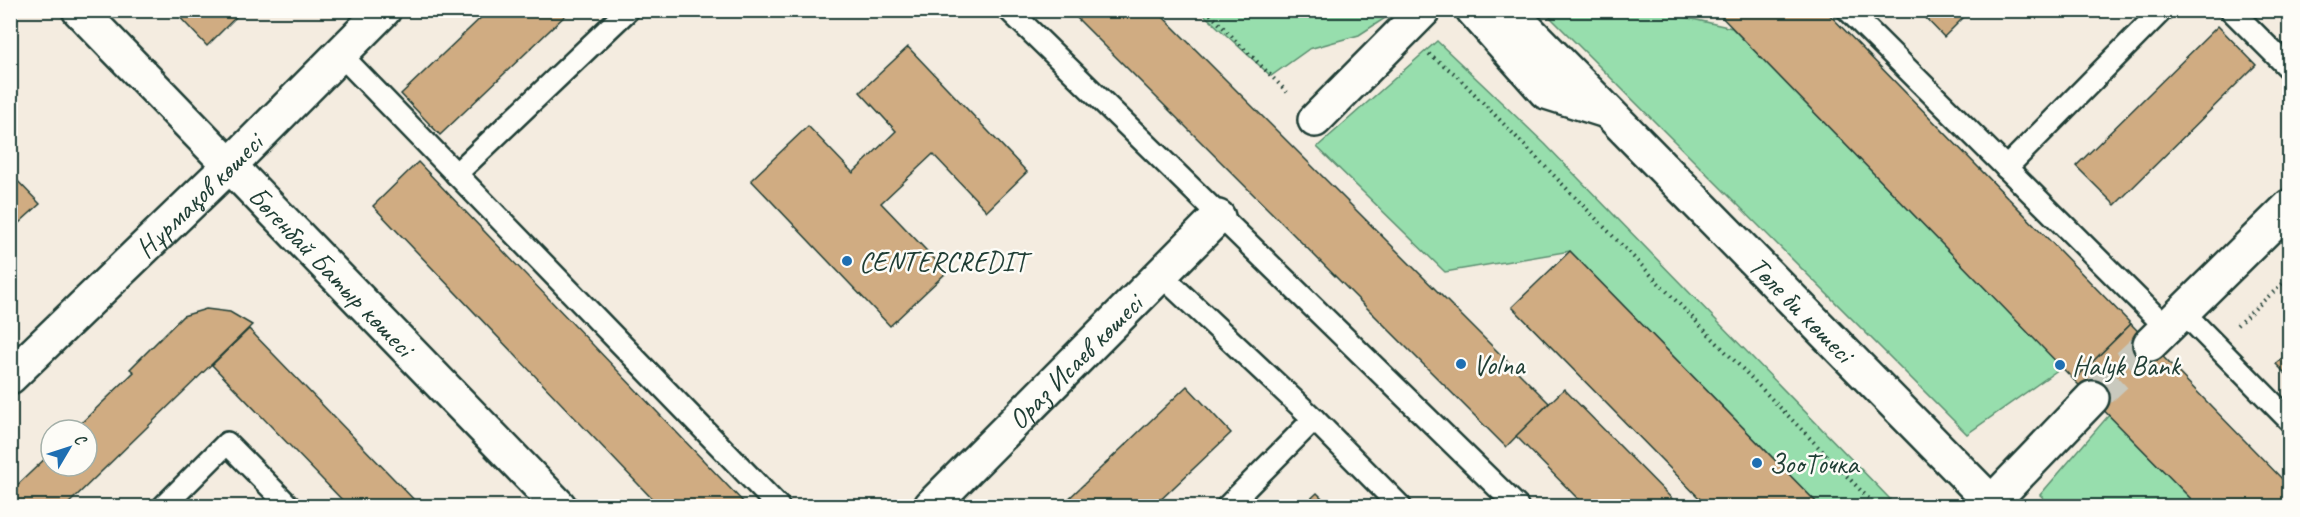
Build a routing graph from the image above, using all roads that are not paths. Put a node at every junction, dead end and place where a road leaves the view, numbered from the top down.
1 (79, 10) edge
2 (384, 10) edge
3 (627, 10) edge
4 (1009, 10) edge
5 (1473, 10) edge
6 (1503, 10) edge
7 (1848, 10) edge
8 (2162, 10) edge
9 (2231, 10) edge
10 (1413, 21) edge
11 (340, 54) junction
12 (2289, 69) edge
13 (1607, 112) junction
14 (1315, 120) road end
15 (229, 166) junction
16 (2006, 168) junction
17 (456, 174) junction
18 (2289, 206) edge
19 (1218, 217) junction
20 (1161, 275) junction
21 (2167, 328) junction
22 (10, 377) edge
23 (2092, 398) tunnel mouth
24 (1314, 419) junction
25 (2289, 420) edge
26 (1993, 505) edge
27 (164, 507) edge
28 (289, 507) edge
29 (559, 507) edge
30 (778, 507) edge
31 (931, 507) edge
32 (1228, 507) edge
33 (1400, 507) edge
34 (1517, 507) edge

1 - 15 street, Бөгенбай Батыр көшесі
2 - 11 street, Нұрмақов көшесі
3 - 17 lane
4 - 19 lane
5 - 13 street, Төле би көшесі
6 - 13 street, Төле би көшесі
7 - 16 lane
8 - 16 lane
9 - 12 lane
10 - 14 street
11 - 15 street, Нұрмақов көшесі
11 - 17 lane
13 - 26 street, Төле би көшесі
15 - 22 street, Нұрмақов көшесі
15 - 29 street, Бөгенбай Батыр көшесі
16 - 21 lane
17 - 30 lane
18 - 21 street
19 - 20 street, Ораз Исаев көшесі
19 - 34 lane
20 - 24 lane
20 - 31 street, Ораз Исаев көшесі
21 - 25 lane
23 - 26 street
24 - 32 lane
24 - 33 lane
27 - 28 lane

